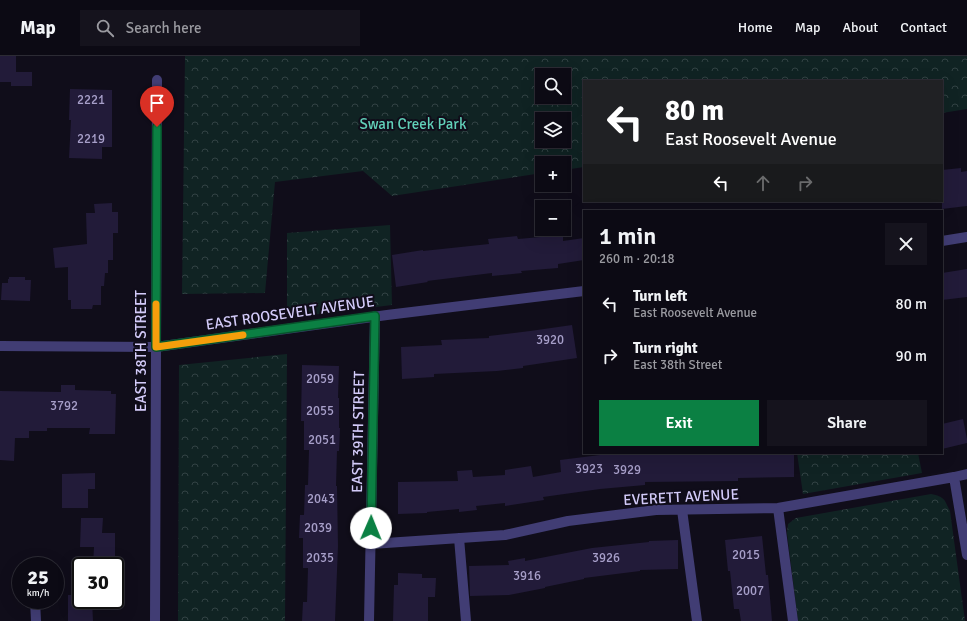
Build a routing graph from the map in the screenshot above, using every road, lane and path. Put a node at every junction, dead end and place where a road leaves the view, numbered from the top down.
1 (157, 80) dead end
2 (967, 237) edge
3 (943, 241) edge
4 (583, 291) edge
5 (375, 316) junction
6 (0, 346) edge
7 (156, 347) junction
8 (967, 474) edge
9 (954, 477) junction
10 (778, 508) junction
11 (682, 510) junction
12 (459, 538) junction
13 (371, 544) junction
14 (967, 555) edge
15 (35, 609) edge
16 (36, 621) edge
17 (155, 621) edge
18 (369, 621) edge
19 (466, 621) edge
20 (697, 621) edge
21 (793, 621) edge

1 - 7 street, EAST 38TH STREET
2 - 3 street
4 - 5 street, EAST ROOSEVELT AVENUE
5 - 7 street, EAST ROOSEVELT AVENUE
5 - 13 street, EAST 39TH STREET
6 - 7 street, EAST ROOSEVELT AVENUE
7 - 17 street, EAST 38TH STREET
8 - 9 street, EVERETT AVENUE
9 - 10 street, EVERETT AVENUE
9 - 14 street
10 - 11 street, EVERETT AVENUE
10 - 21 street
11 - 12 street, EVERETT AVENUE
11 - 20 street
12 - 13 street, EVERETT AVENUE
12 - 19 street
13 - 18 street, EAST 39TH STREET
15 - 16 street

